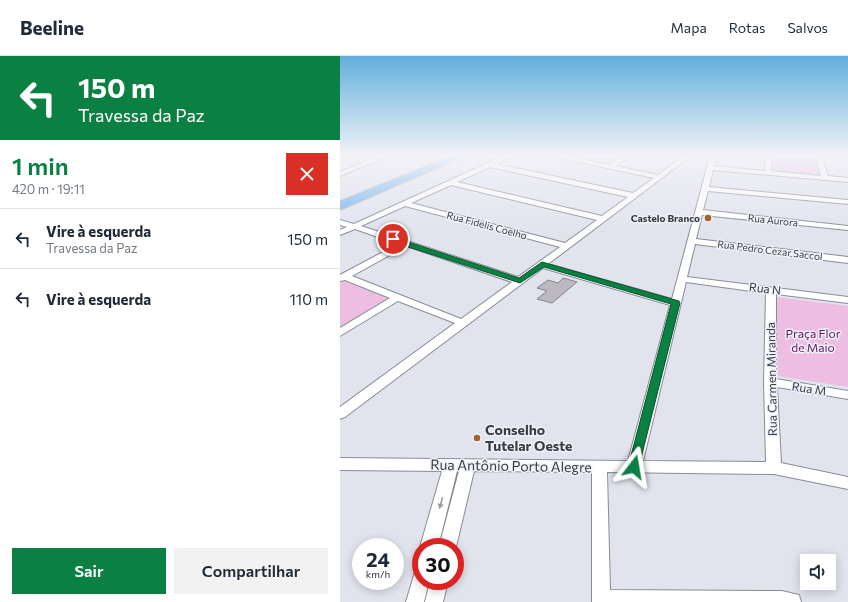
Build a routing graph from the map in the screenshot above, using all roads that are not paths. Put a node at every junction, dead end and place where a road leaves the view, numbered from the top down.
1 (388, 181) edge
2 (399, 181) edge
3 (454, 181) edge
4 (567, 181) edge
5 (654, 181) edge
6 (707, 181) edge
7 (451, 183) junction
8 (705, 189) junction
9 (635, 196) junction
10 (340, 201) edge
11 (848, 202) edge
12 (405, 204) junction
13 (340, 206) edge
14 (699, 212) junction
15 (604, 219) junction
16 (340, 222) edge
17 (354, 227) junction
18 (848, 228) edge
19 (340, 233) edge
20 (692, 241) junction
21 (406, 243) junction
22 (568, 246) junction
23 (848, 260) edge
24 (542, 265) junction
25 (342, 277) edge
26 (682, 279) junction
27 (520, 281) junction
28 (771, 290) junction
29 (398, 297) junction
30 (848, 300) edge
31 (676, 303) junction
32 (463, 323) junction
33 (340, 332) edge
34 (770, 382) junction
35 (848, 395) edge
36 (340, 414) edge
37 (340, 464) edge
38 (451, 465) junction
39 (468, 465) junction
40 (599, 466) junction
41 (634, 467) junction
42 (774, 468) junction
43 (848, 483) edge
44 (431, 538) edge
45 (450, 538) edge
46 (418, 590) edge
47 (437, 590) edge
48 (601, 600) edge
49 (414, 602) edge
50 (434, 602) edge
51 (792, 602) edge

1 - 10 highway
2 - 13 highway
3 - 7 street
4 - 9 street
5 - 9 street
6 - 8 street
7 - 12 street
7 - 15 street
8 - 11 street
8 - 14 street
9 - 15 street
12 - 17 street
12 - 22 street, Rua Fidelis Coelho
14 - 18 street, Rua Aurora
14 - 20 street
15 - 22 street
16 - 17 street
17 - 19 street
17 - 21 street
20 - 23 street, Rua Pedro Cezar Saccol
20 - 26 street
21 - 25 street
21 - 27 street
22 - 24 street
24 - 27 street
24 - 31 street
25 - 29 street
26 - 28 street, Rua N
26 - 31 street
27 - 32 street
28 - 30 street, Rua N
28 - 34 street, Rua Carmen Miranda
29 - 32 street
29 - 33 street
31 - 41 street
32 - 36 street
34 - 35 street, Rua M
34 - 42 street, Rua Carmen Miranda
37 - 38 street, Rua Antônio Porto Alegre
38 - 39 street, Rua Antônio Porto Alegre
38 -> 44 street
39 - 40 street, Rua Antônio Porto Alegre
39 - 45 street
40 - 41 street, Rua Antônio Porto Alegre
40 - 48 street
41 - 42 street, Rua Antônio Porto Alegre
42 - 43 street, Rua Antônio Porto Alegre
46 - 49 street
47 - 50 street
48 - 51 street

